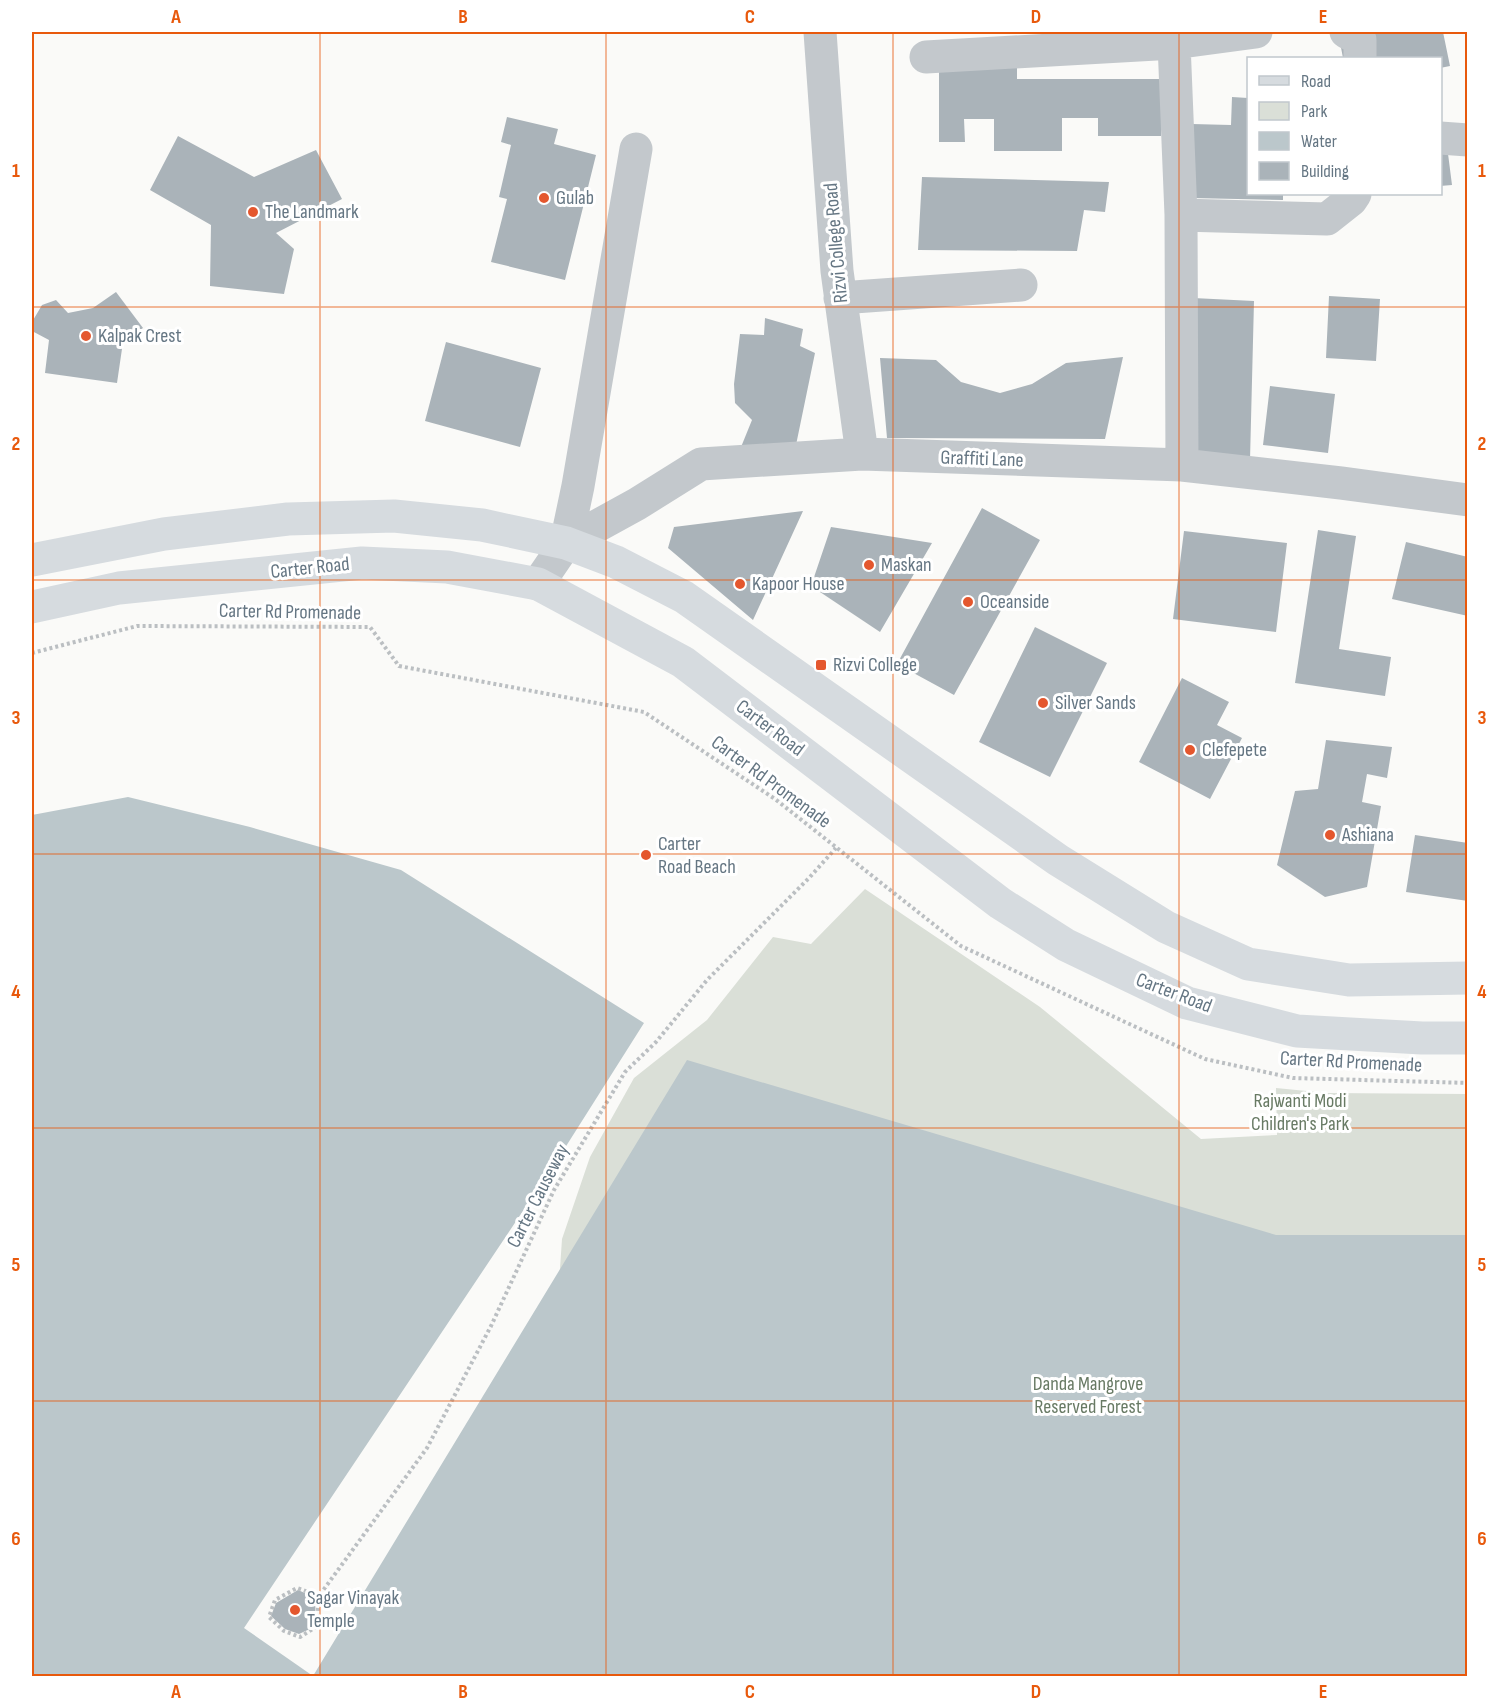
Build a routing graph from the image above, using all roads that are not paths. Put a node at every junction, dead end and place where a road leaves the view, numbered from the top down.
1 (820, 32) edge
2 (1256, 32) edge
3 (1346, 32) edge
4 (1174, 43) junction
5 (926, 57) dead end
6 (1360, 57) edge
7 (1442, 138) edge
8 (1467, 141) edge
9 (636, 149) dead end
10 (1354, 195) edge
11 (1181, 215) junction
12 (1021, 285) dead end
13 (840, 298) junction
14 (862, 454) junction
15 (1182, 465) junction
16 (1467, 500) edge
17 (566, 543) junction
18 (32, 560) edge
19 (538, 584) junction
20 (32, 607) edge
21 (1467, 978) edge
22 (1467, 1038) edge

1 - 13 street, Rizvi College Road
2 - 4 street
3 - 6 street
4 - 5 street
4 - 11 street
7 - 8 street
9 - 17 street
10 - 11 street
11 - 15 street
12 - 13 street
13 - 14 street, Rizvi College Road
14 - 15 street, Graffiti Lane
14 - 17 street, Graffiti Lane
15 - 16 street, Graffiti Lane
17 - 18 main road
17 - 19 street, Graffiti Lane
17 - 21 main road
19 - 20 main road, Carter Road
19 - 22 main road, Carter Road

